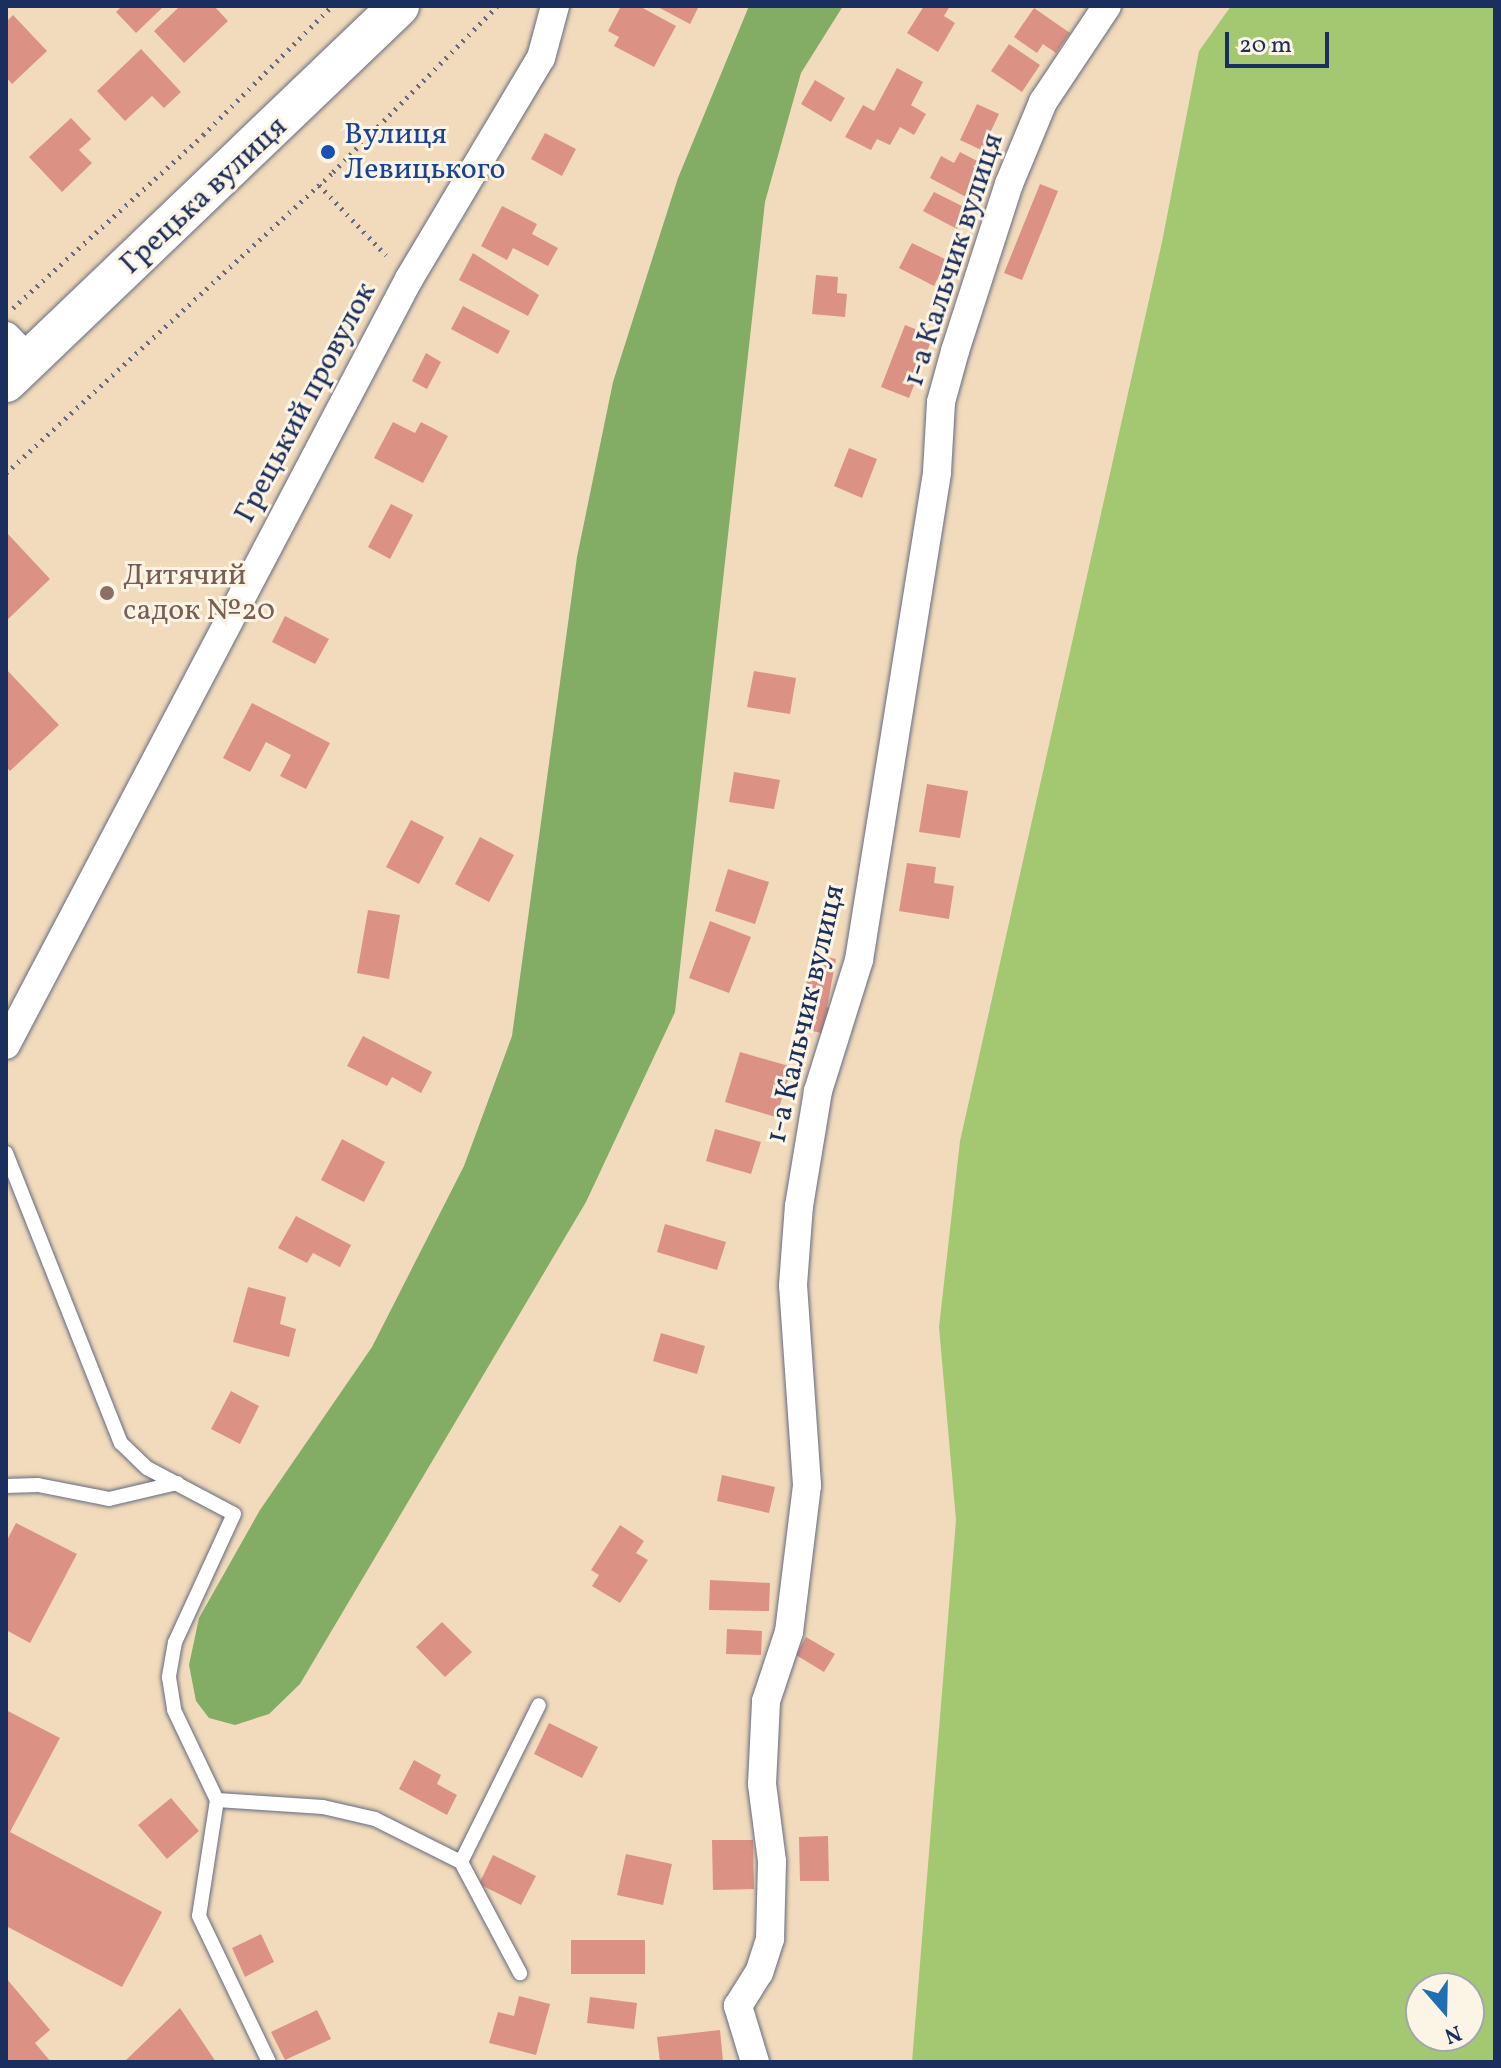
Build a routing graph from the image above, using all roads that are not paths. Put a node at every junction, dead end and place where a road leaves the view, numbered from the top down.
1 (399, 6) edge
2 (555, 6) edge
3 (1107, 6) edge
4 (14, 359) edge
5 (6, 1045) edge
6 (6, 1153) edge
7 (177, 1483) junction
8 (6, 1486) edge
9 (539, 1705) dead end
10 (217, 1800) junction
11 (461, 1862) junction
12 (520, 1973) dead end
13 (269, 2062) edge
14 (755, 2062) edge

1 - 4 street, Грецька вулиця
2 - 5 street, Грецький провулок
3 - 14 street, 1-а Кальчик вулиця
6 - 7 lane
7 - 8 lane
7 - 10 lane
9 - 11 lane
10 - 11 lane
10 - 13 lane
11 - 12 lane

